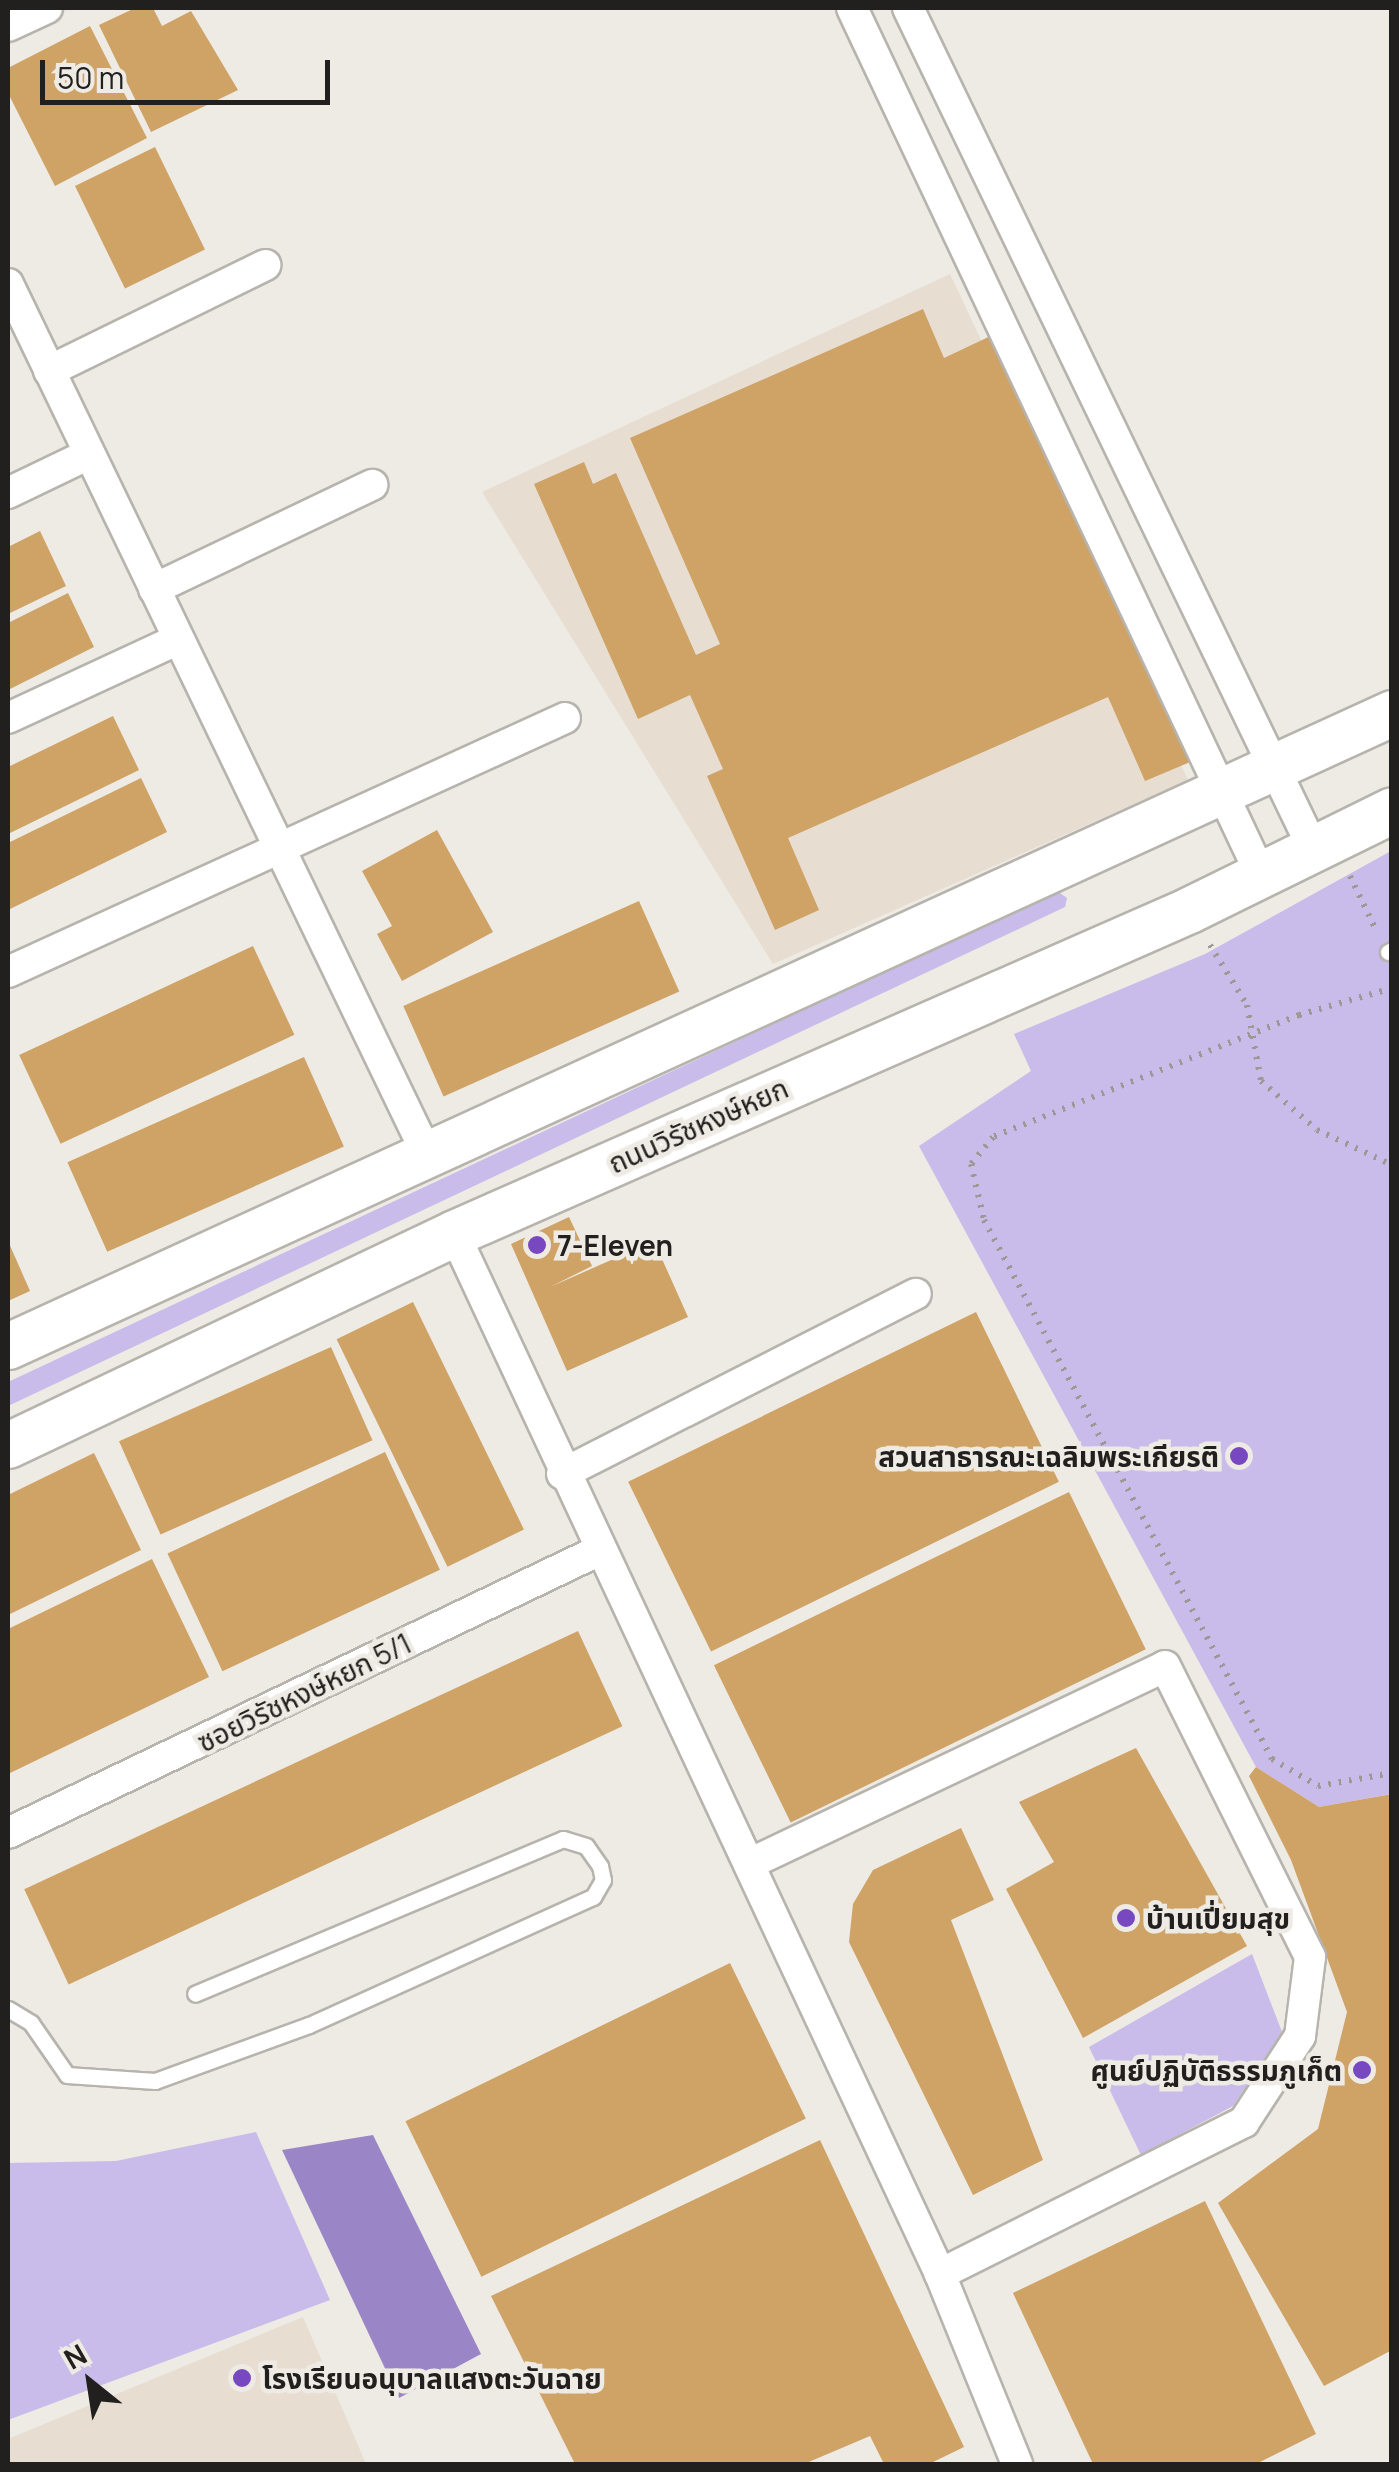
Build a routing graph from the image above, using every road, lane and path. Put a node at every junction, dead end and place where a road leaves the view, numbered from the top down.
1 (47, 8) edge
2 (852, 8) edge
3 (908, 8) edge
4 (8, 26) edge
5 (265, 265) dead end
6 (8, 284) edge
7 (49, 371) junction
8 (89, 454) junction
9 (372, 484) dead end
10 (8, 492) edge
11 (154, 589) junction
12 (177, 640) junction
13 (1392, 713) edge
14 (8, 718) edge
15 (565, 718) dead end
16 (1275, 767) junction
17 (1222, 791) junction
18 (1392, 810) edge
19 (1322, 843) junction
20 (279, 850) junction
21 (1261, 876) junction
22 (1189, 910) junction
23 (1390, 951) edge
24 (8, 972) edge
25 (1392, 988) edge
26 (1254, 1034) junction
27 (424, 1150) junction
28 (1392, 1165) edge
29 (454, 1233) junction
30 (916, 1294) dead end
31 (8, 1346) edge
32 (8, 1445) edge
33 (562, 1474) junction
34 (600, 1550) junction
35 (1392, 1773) edge
36 (8, 1833) edge
37 (751, 1863) junction
38 (194, 1994) dead end
39 (8, 2009) edge
40 (940, 2274) junction
41 (1012, 2463) edge

1 - 4 street
2 - 17 street
3 - 16 street
5 - 7 street
6 - 7 street
7 - 8 street
8 - 10 street
8 - 11 street
9 - 11 street
11 - 12 street
12 - 14 street
12 - 20 street
13 - 16 main road
15 - 20 street
16 - 17 main road
16 - 19 street
17 - 21 street
17 - 27 main road
18 - 19 main road, ถนนวิรัชหงษ์หยก
19 - 21 main road, ถนนวิรัชหงษ์หยก
19 - 23 path
20 - 24 street
20 - 27 street
21 - 22 main road, ถนนวิรัชหงษ์หยก
22 - 26 path
22 - 29 main road, ถนนวิรัชหงษ์หยก
25 - 26 path
26 - 28 path
26 - 35 path
27 - 31 main road
29 - 32 main road, ถนนวิรัชหงษ์หยก
29 - 33 street
30 - 33 street
33 - 34 street
34 - 36 street, ซอยวิรัชหงษ์หยก 5/1
34 - 37 street
37 - 40 street
37 - 40 street
38 - 39 lane
40 - 41 street

